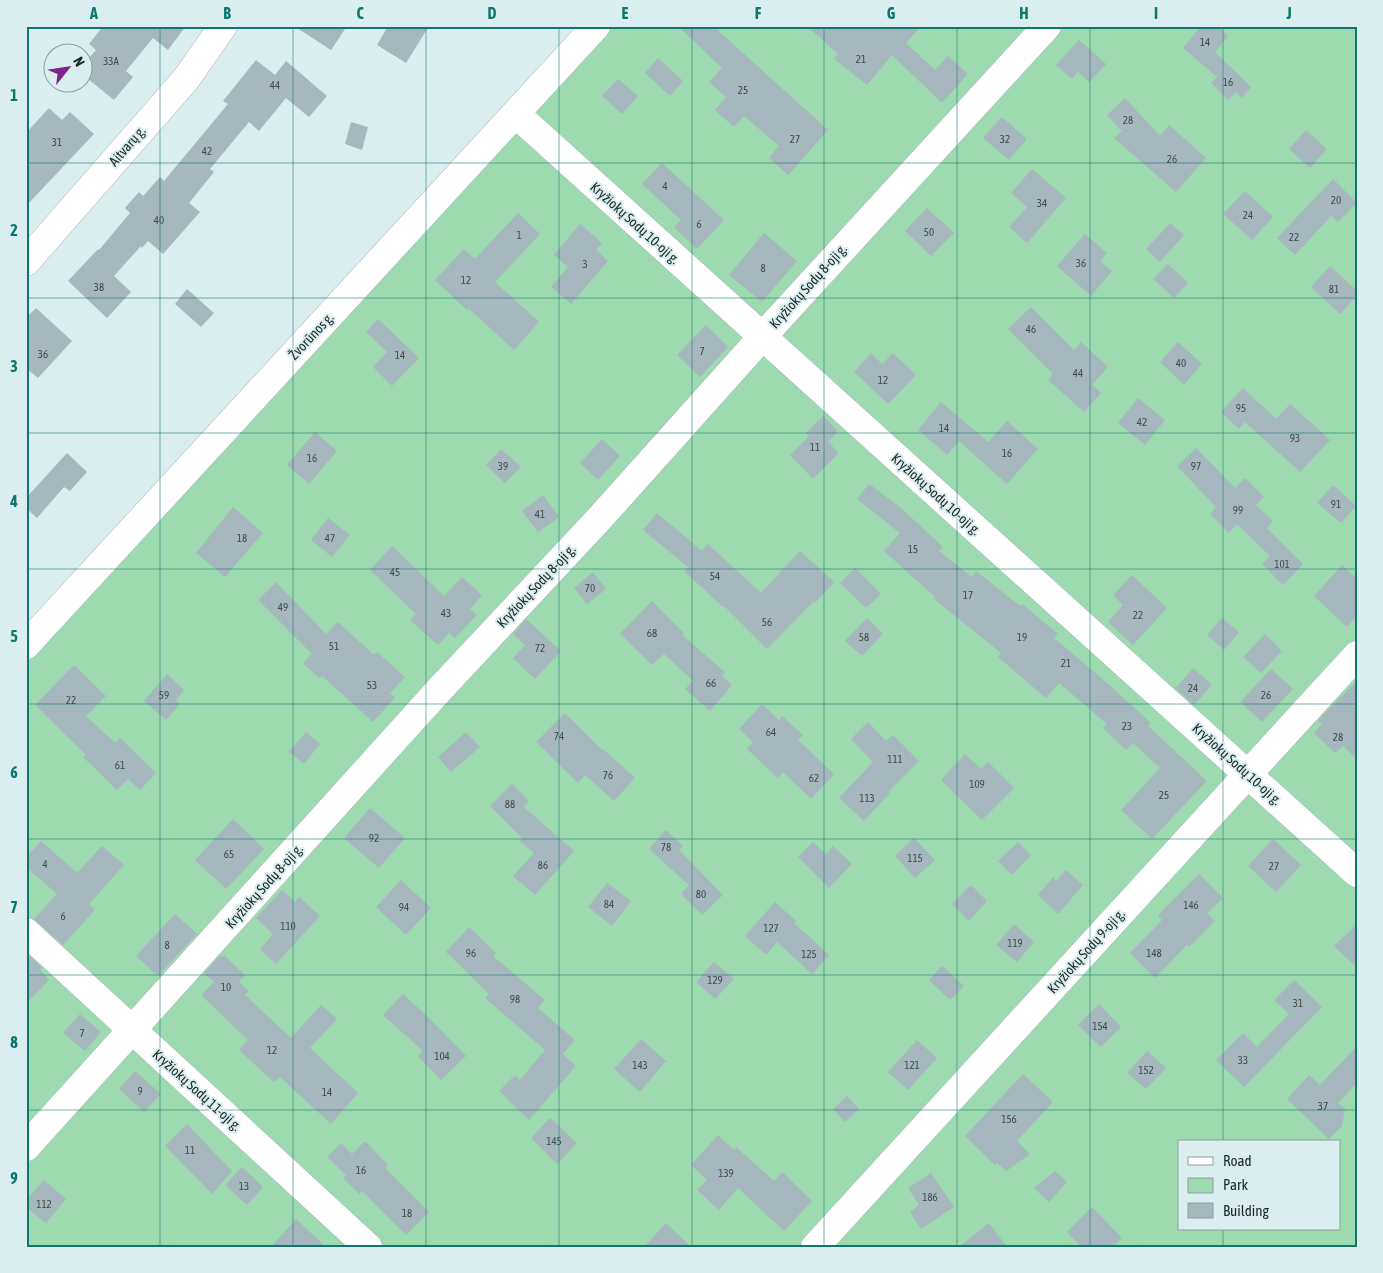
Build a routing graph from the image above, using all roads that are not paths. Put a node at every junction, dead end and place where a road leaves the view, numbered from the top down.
1 (223, 26) edge
2 (596, 26) edge
3 (1047, 26) edge
4 (516, 114) junction
5 (26, 262) edge
6 (762, 337) junction
7 (26, 645) edge
8 (1357, 655) edge
9 (1247, 773) junction
10 (1357, 873) edge
11 (26, 932) edge
12 (132, 1030) junction
13 (26, 1147) edge
14 (368, 1247) edge
15 (815, 1247) edge

1 - 5 street, Aitvarų g.
2 - 4 street, Žvorūnos g.
3 - 6 street, Kryžiokų Sodų 8-oji g.
4 - 6 street, Kryžiokų Sodų 10-oji g.
4 - 7 street, Žvorūnos g.
6 - 9 street, Kryžiokų Sodų 10-oji g.
6 - 12 street, Kryžiokų Sodų 8-oji g.
8 - 9 street, Kryžiokų Sodų 9-oji g.
9 - 10 street, Kryžiokų Sodų 10-oji g.
9 - 15 street, Kryžiokų Sodų 9-oji g.
11 - 12 street, Kryžiokų Sodų 11-oji g.
12 - 13 street, Kryžiokų Sodų 8-oji g.
12 - 14 street, Kryžiokų Sodų 11-oji g.

